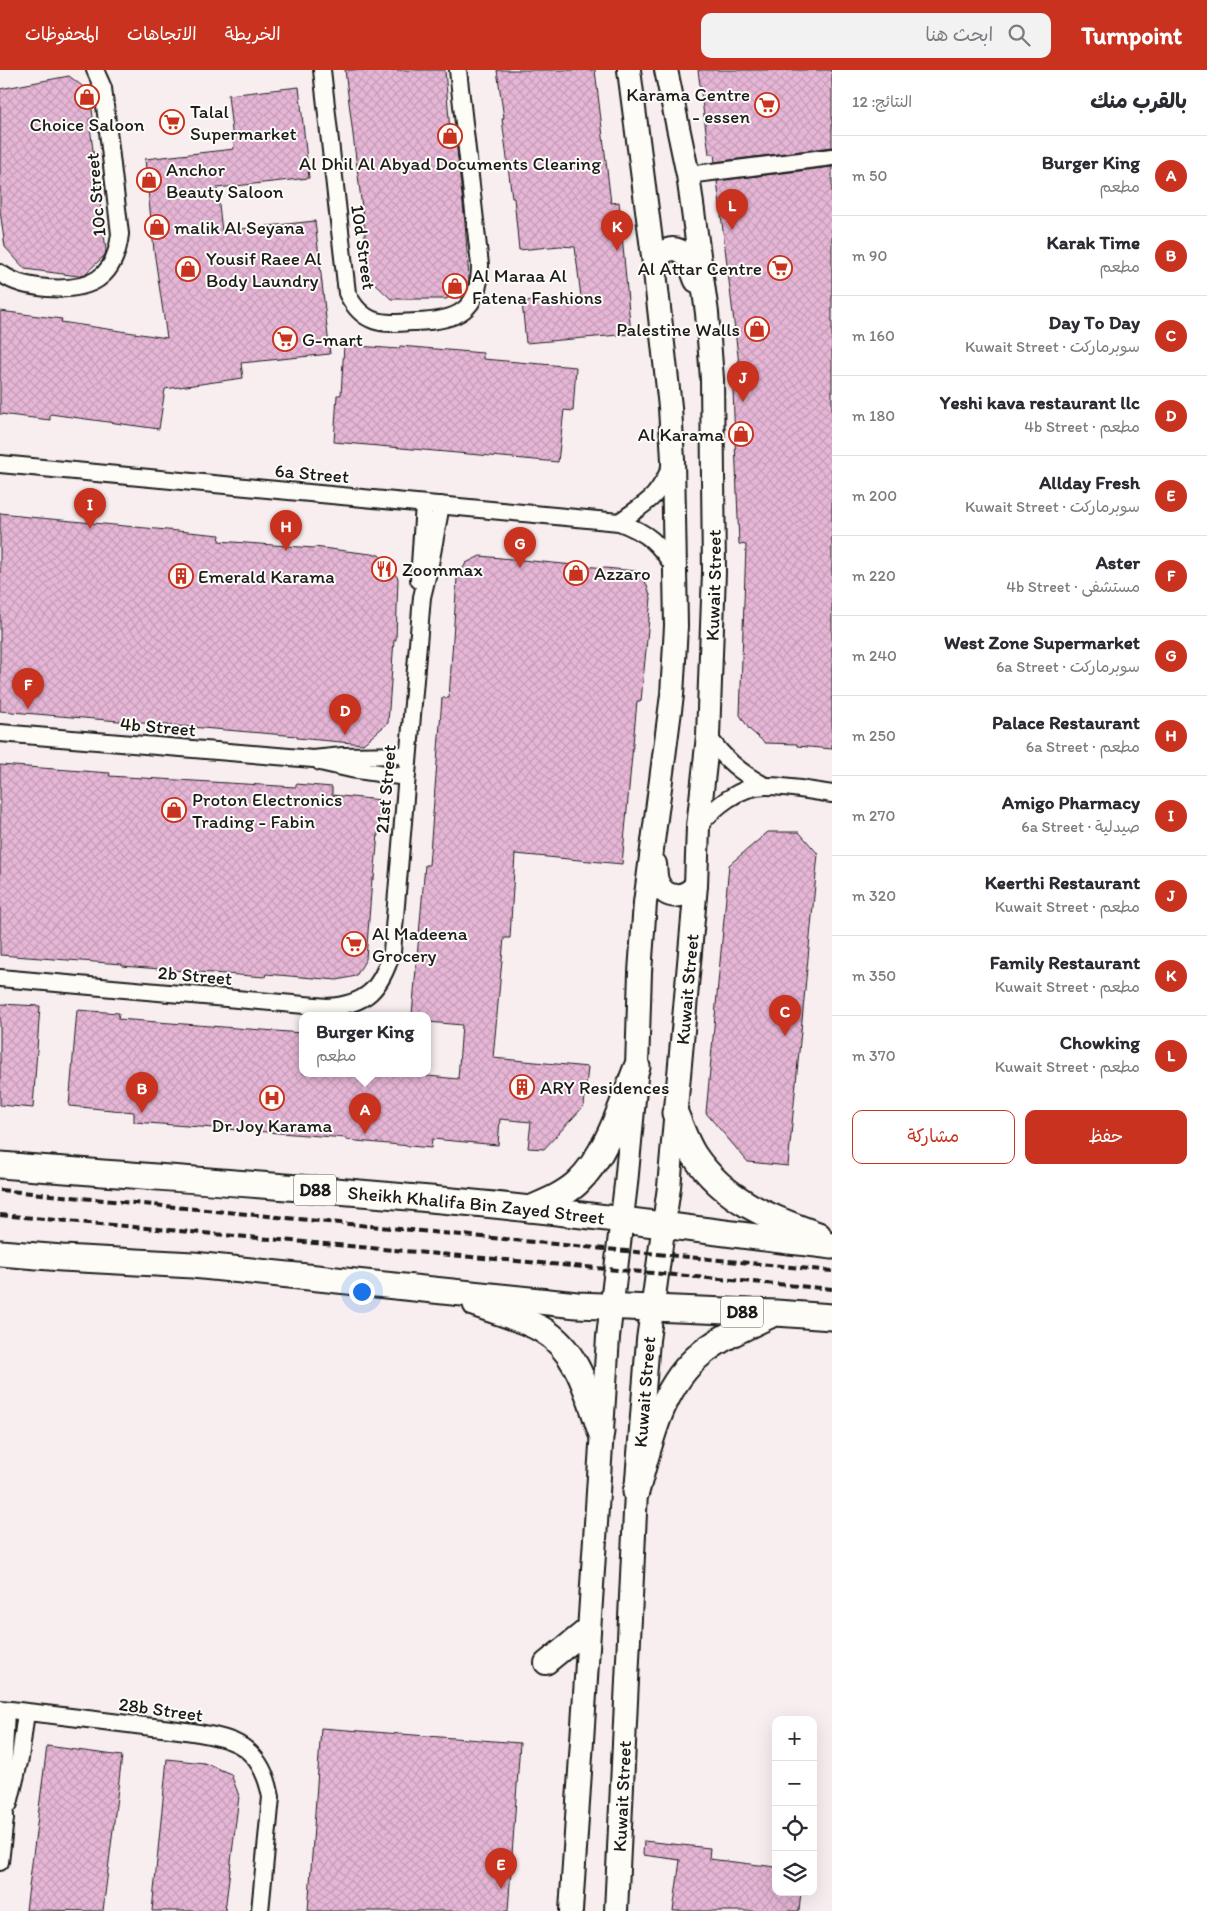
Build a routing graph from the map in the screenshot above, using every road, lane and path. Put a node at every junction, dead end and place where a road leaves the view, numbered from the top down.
1 (95, 70) edge
2 (104, 70) edge
3 (322, 70) edge
4 (458, 70) edge
5 (629, 70) edge
6 (666, 70) edge
7 (103, 88) junction
8 (832, 157) edge
9 (688, 175) junction
10 (655, 272) junction
11 (0, 273) edge
12 (707, 312) junction
13 (673, 460) junction
14 (0, 464) edge
15 (424, 504) junction
16 (441, 505) junction
17 (620, 522) junction
18 (676, 569) junction
19 (422, 597) junction
20 (0, 733) edge
21 (708, 736) junction
22 (408, 755) junction
23 (313, 759) junction
24 (406, 777) junction
25 (765, 786) junction
26 (832, 794) edge
27 (698, 826) junction
28 (655, 835) junction
29 (696, 886) junction
30 (0, 978) edge
31 (380, 983) joint
32 (637, 1067) junction
33 (675, 1113) junction
34 (0, 1165) edge
35 (530, 1210) junction
36 (622, 1220) junction
37 (664, 1225) junction
38 (832, 1240) edge
39 (832, 1246) edge
40 (0, 1253) edge
41 (441, 1291) junction
42 (612, 1307) junction
43 (652, 1309) junction
44 (776, 1312) junction
45 (832, 1317) edge
46 (601, 1432) junction
47 (636, 1492) junction
48 (589, 1628) junction
49 (546, 1663) dead end
50 (3, 1709) edge
51 (26, 1712) junction
52 (5, 1818) junction
53 (0, 1862) edge
54 (260, 1911) edge
55 (571, 1911) edge
56 (616, 1911) edge

1 - 7 street, 10c Street
2 - 7 street, 10c Street
3 - 4 street, 10d Street
5 - 10 main road, Kuwait Street
6 - 9 main road, Kuwait Street
7 - 11 street, 10c Street
8 - 9 street
9 - 12 main road, Kuwait Street
10 - 12 main road
10 - 13 main road, Kuwait Street
12 - 21 main road, Kuwait Street
13 - 17 street
13 - 18 main road, Kuwait Street
14 - 15 street, 6a Street
15 - 16 street, 6a Street
15 - 19 street, 21st Street
16 - 17 street, 6a Street
16 - 19 street, 21st Street
17 - 18 street, 6a Street
18 - 28 main road, Kuwait Street
19 - 22 street, 21st Street
20 - 23 street, 4b Street
21 - 25 street
21 - 27 main road, Kuwait Street
22 - 23 street, 4b Street
22 - 24 street, 21st Street
23 - 24 street, 4b Street
24 - 31 street, 21st Street
25 - 26 street
25 - 27 street
27 - 29 main road, Kuwait Street
28 - 29 main road
28 - 32 main road, Kuwait Street
29 - 33 main road, Kuwait Street
30 - 31 street, 2b Street
32 - 35 main road
32 - 36 main road, Kuwait Street
33 - 37 main road, Kuwait Street
33 - 38 main road
34 - 35 main road, Sheikh Khalifa Bin Zayed Street / D88
35 - 36 main road, Sheikh Khalifa Bin Zayed Street / D88
36 - 37 main road, Sheikh Khalifa Bin Zayed Street / D88
36 - 42 main road, Kuwait Street
37 - 39 main road, Sheikh Khalifa Bin Zayed Street / D88
37 - 43 main road, Kuwait Street
40 - 41 main road, D88
41 - 42 main road, D88
41 - 46 main road
42 - 43 main road, D88
42 - 46 main road, Kuwait Street
43 - 44 main road, D88
43 - 47 main road, Kuwait Street
44 - 45 main road, D88
44 - 47 main road
46 - 48 main road, Kuwait Street
47 - 56 main road, Kuwait Street
48 - 49 main road
48 - 55 main road, Kuwait Street
50 - 51 street, 28b Street
50 - 52 street
51 - 52 street
51 - 54 street, 28b Street
52 - 53 street

